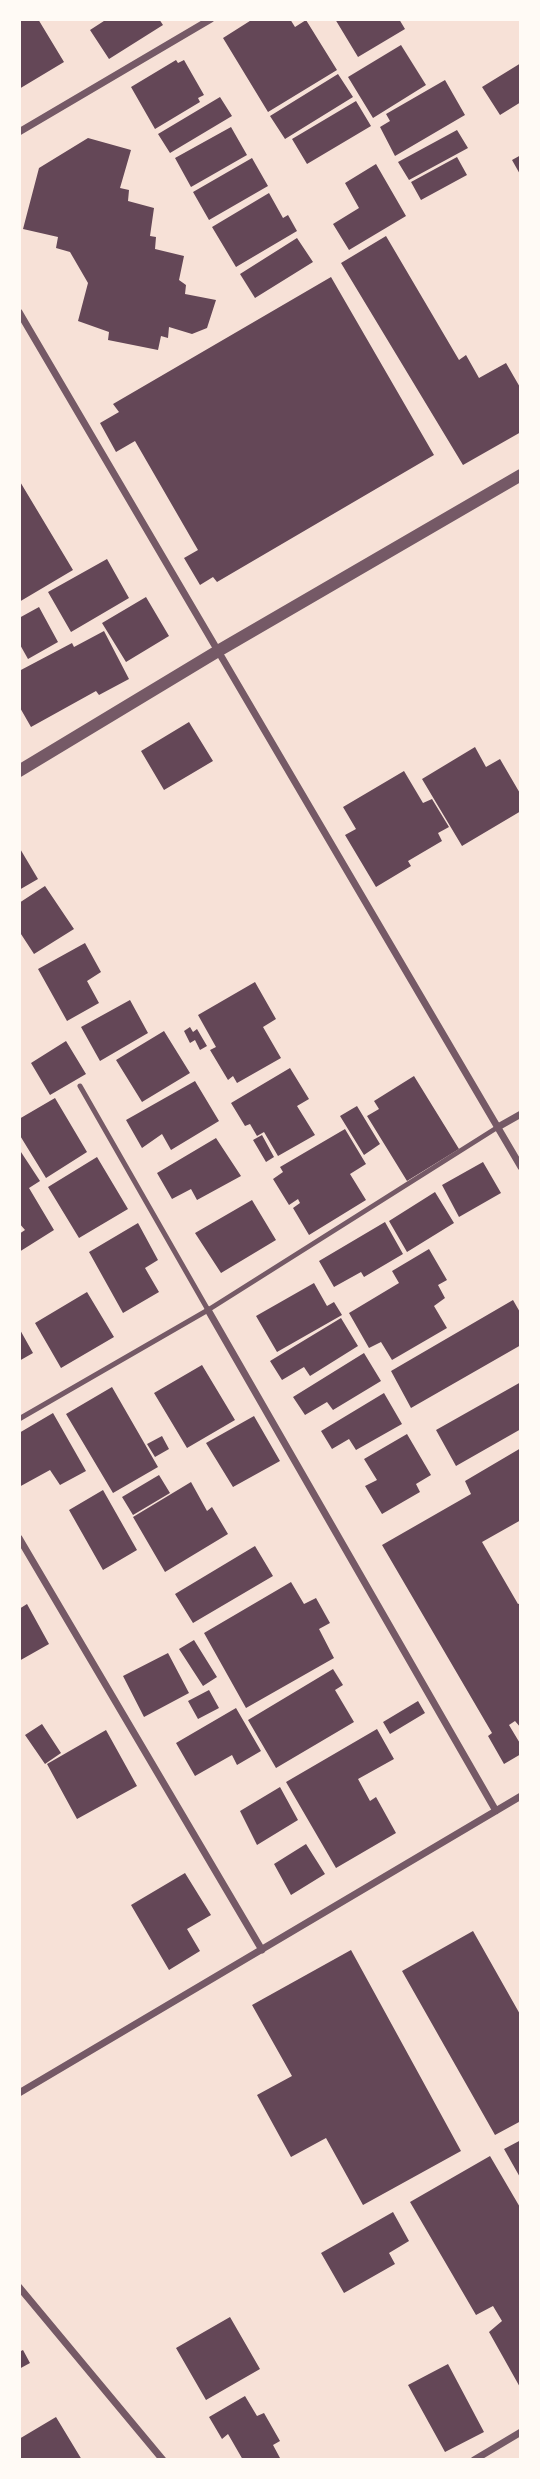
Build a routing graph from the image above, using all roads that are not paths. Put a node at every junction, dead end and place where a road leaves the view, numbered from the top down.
1 (211, 19) edge
2 (19, 132) edge
3 (19, 312) edge
4 (521, 475) edge
5 (218, 651) junction
6 (19, 771) edge
7 (80, 1086) dead end
8 (521, 1114) edge
9 (498, 1127) junction
10 (521, 1167) edge
11 (208, 1310) junction
12 (19, 1419) edge
13 (19, 1538) edge
14 (521, 1796) edge
15 (496, 1811) junction
16 (262, 1950) junction
17 (19, 2093) edge
18 (19, 2287) edge
19 (521, 2432) edge
20 (163, 2460) edge
21 (474, 2460) edge

1 - 2 street
3 - 5 street
4 - 5 street
5 - 6 street
5 - 9 street
7 - 11 lane
8 - 9 street
9 - 10 street
9 - 11 lane
11 - 12 lane
11 - 15 street
13 - 16 street
14 - 15 street
15 - 16 street
16 - 17 street
18 - 20 street
19 - 21 street

